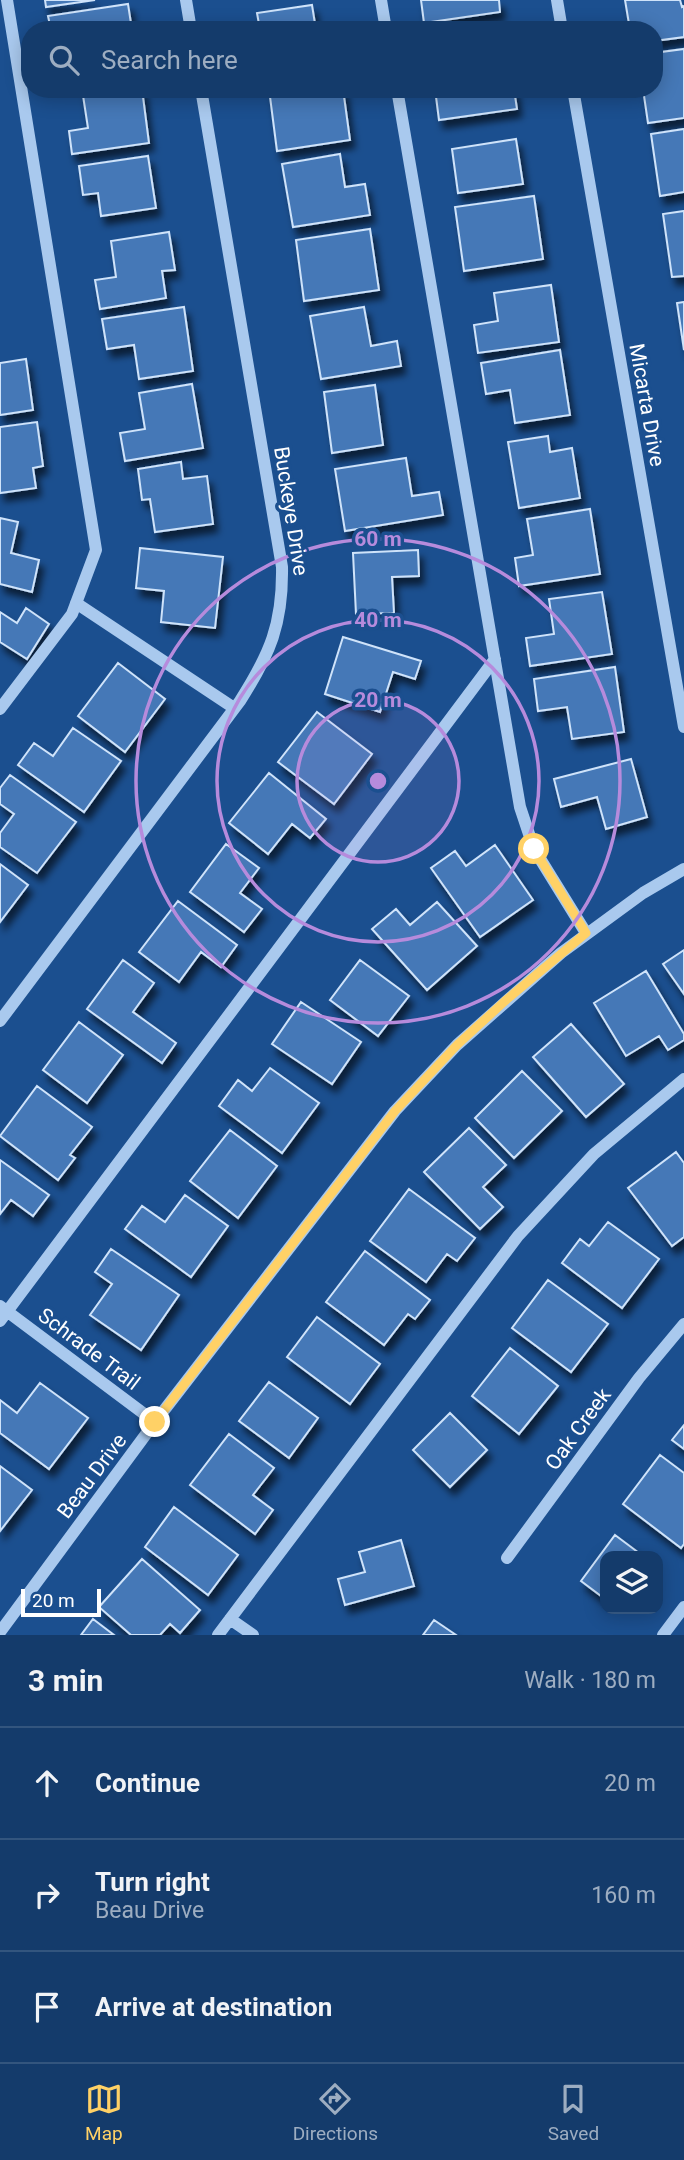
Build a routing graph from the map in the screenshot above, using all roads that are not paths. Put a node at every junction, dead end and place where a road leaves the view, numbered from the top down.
1 (7, 0) edge
2 (186, 0) edge
3 (381, 0) edge
4 (557, 0) edge
5 (190, 21) edge
6 (384, 21) edge
7 (560, 21) edge
8 (21, 87) edge
9 (23, 98) edge
10 (203, 98) edge
11 (399, 98) edge
12 (575, 98) edge
13 (76, 603) junction
14 (495, 659) junction
15 (234, 708) junction
16 (0, 709) edge
17 (684, 727) edge
18 (684, 869) edge
19 (586, 933) junction
20 (0, 1021) edge
21 (684, 1079) edge
22 (2, 1313) edge
23 (684, 1324) edge
24 (155, 1422) junction
25 (508, 1558) dead end
26 (684, 1607) edge
27 (230, 1619) junction
28 (0, 1632) edge
29 (218, 1635) edge
30 (253, 1635) edge
31 (663, 1635) edge

1 - 8 street
2 - 5 street
3 - 6 street
4 - 7 street
9 - 13 street
10 - 15 street, Buckeye Drive
11 - 14 street
12 - 17 street, Micarta Drive
13 - 15 street
13 - 16 street
14 - 19 street
14 - 22 street
15 - 20 street, Buckeye Drive
18 - 19 street, Beau Drive
19 - 24 street, Beau Drive
21 - 27 street
22 - 24 street, Schrade Trail
23 - 25 street, Oak Creek
24 - 28 street, Beau Drive
26 - 31 street
27 - 29 street
27 - 30 street

